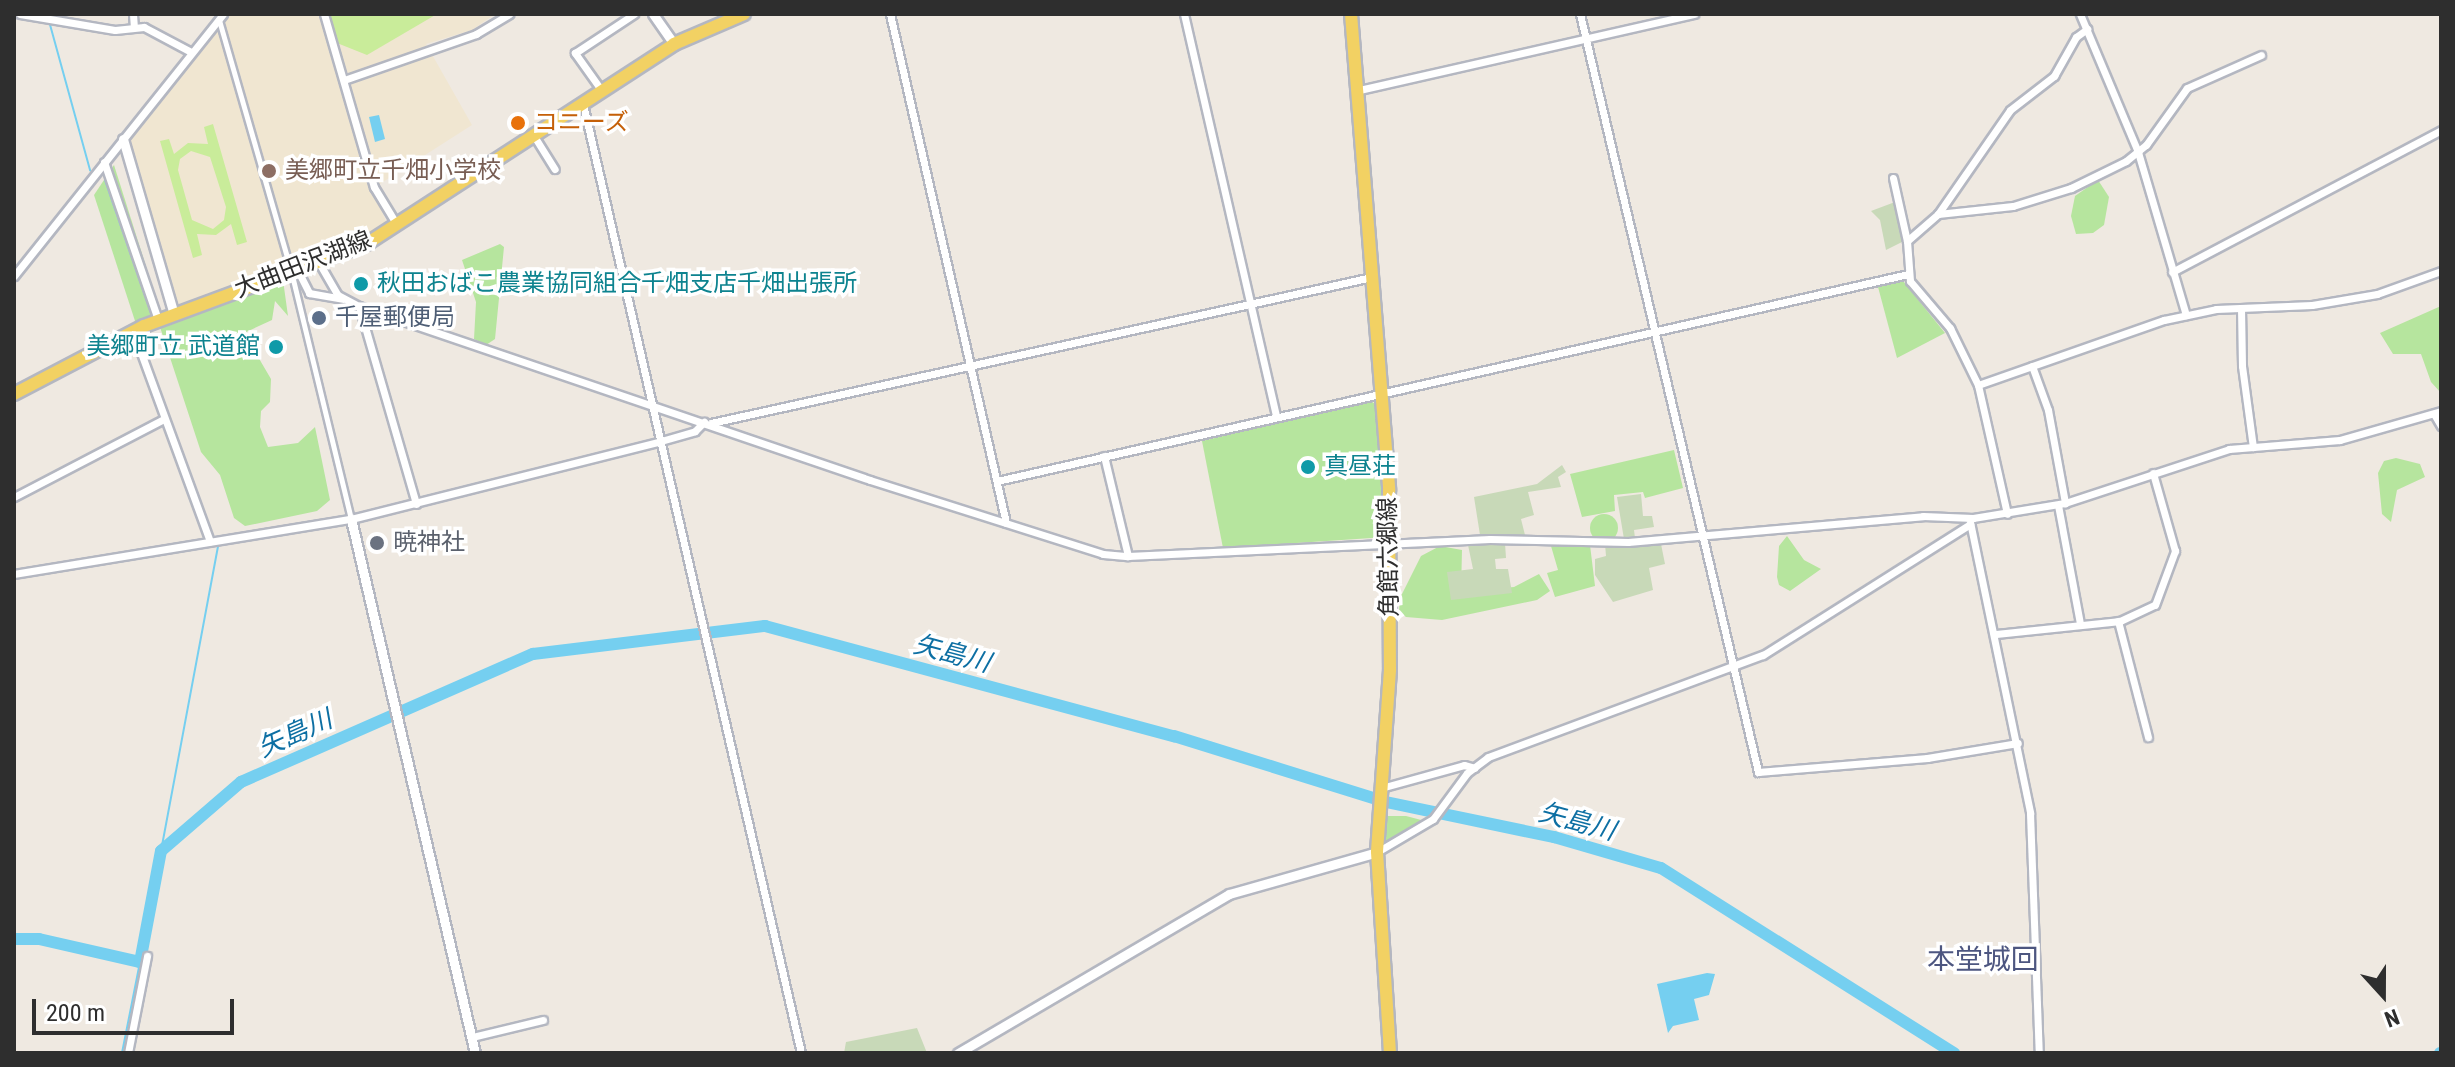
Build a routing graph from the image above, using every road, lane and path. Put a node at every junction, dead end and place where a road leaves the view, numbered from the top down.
1 (20, 14) edge
2 (133, 14) edge
3 (324, 14) edge
4 (509, 14) edge
5 (634, 14) edge
6 (653, 14) edge
7 (744, 14) edge
8 (890, 14) edge
9 (1184, 14) edge
10 (1351, 14) edge
11 (1580, 14) edge
12 (1694, 14) edge
13 (2080, 14) edge
14 (219, 16) edge
15 (58, 18) edge
16 (134, 27) junction
17 (2087, 29) junction
18 (1585, 39) junction
19 (674, 44) junction
20 (191, 52) junction
21 (2261, 55) dead end
22 (344, 80) junction
23 (1353, 91) junction
24 (603, 92) junction
25 (583, 104) junction
26 (2441, 130) edge
27 (534, 136) junction
28 (123, 139) junction
29 (2138, 152) junction
30 (104, 162) junction
31 (555, 169) dead end
32 (1893, 178) dead end
33 (1938, 214) junction
34 (397, 225) junction
35 (1907, 241) junction
36 (318, 261) junction
37 (294, 270) junction
38 (2441, 271) edge
39 (2172, 272) junction
40 (1908, 274) junction
41 (14, 276) edge
42 (1372, 277) junction
43 (348, 300) junction
44 (1250, 303) junction
45 (359, 306) junction
46 (2241, 308) junction
47 (174, 315) junction
48 (2186, 315) junction
49 (158, 320) junction
50 (133, 331) junction
51 (1652, 331) junction
52 (2032, 366) junction
53 (970, 367) junction
54 (1978, 385) junction
55 (1383, 392) junction
56 (14, 394) edge
57 (653, 404) junction
58 (2438, 412) edge
59 (1276, 417) junction
60 (162, 420) junction
61 (706, 422) junction
62 (2441, 426) edge
63 (661, 441) junction
64 (2253, 447) junction
65 (1104, 456) junction
66 (2153, 473) junction
67 (997, 481) junction
68 (14, 497) edge
69 (416, 504) junction
70 (2062, 504) junction
71 (2007, 514) junction
72 (351, 519) junction
73 (1971, 521) junction
74 (1006, 523) junction
75 (1700, 536) junction
76 (210, 541) junction
77 (1390, 542) junction
78 (1128, 556) junction
79 (14, 574) edge
80 (2118, 621) junction
81 (2080, 624) junction
82 (1996, 634) junction
83 (1730, 669) junction
84 (2148, 737) dead end
85 (2018, 743) junction
86 (1475, 768) junction
87 (1380, 795) junction
88 (1377, 852) junction
89 (147, 956) dead end
90 (543, 1020) dead end
91 (472, 1037) junction
92 (128, 1053) edge
93 (475, 1053) edge
94 (801, 1053) edge
95 (958, 1053) edge
96 (1390, 1053) edge
97 (2039, 1053) edge

1 - 15 street
2 - 16 street
3 - 22 street
4 - 22 street
5 - 24 street
6 - 19 street
7 - 19 main road, 大曲田沢湖線
8 - 53 street
9 - 44 street
10 - 23 main road, 角館六郷線
11 - 18 street
12 - 18 street
13 - 17 street
14 - 20 street
14 - 37 street
15 - 16 street
16 - 20 street
17 - 29 street
17 - 33 street
18 - 23 street
18 - 51 street
19 - 24 main road, 大曲田沢湖線
20 - 28 street
21 - 29 street
22 - 34 street
23 - 42 main road, 角館六郷線
24 - 25 main road, 大曲田沢湖線
25 - 27 main road, 大曲田沢湖線
25 - 57 street
26 - 39 street
27 - 31 street
27 - 34 main road, 大曲田沢湖線
28 - 30 street
28 - 47 street
29 - 33 street
29 - 39 street
30 - 41 street
30 - 49 street
32 - 35 street
33 - 35 street
34 - 36 main road, 大曲田沢湖線
35 - 40 street
36 - 37 main road, 大曲田沢湖線
36 - 43 street
37 - 43 street
37 - 47 main road, 大曲田沢湖線
37 - 72 street
38 - 46 street
39 - 48 street
40 - 51 street
40 - 54 street
42 - 44 street
42 - 55 main road, 角館六郷線
43 - 45 street
44 - 53 street
44 - 59 street
45 - 57 street
45 - 69 street
46 - 48 street
46 - 64 street
47 - 49 main road, 大曲田沢湖線
48 - 52 street
49 - 50 main road, 大曲田沢湖線
50 - 56 main road, 大曲田沢湖線
50 - 60 street
51 - 55 street
51 - 75 street
52 - 54 street
52 - 70 street
53 - 61 street
53 - 67 street
54 - 71 street
55 - 59 street
55 - 77 main road, 角館六郷線
57 - 61 street
57 - 63 street
58 - 62 street
58 - 64 street
59 - 65 street
60 - 68 street
60 - 76 street
61 - 63 street
61 - 74 street
63 - 69 street
63 - 94 street
64 - 66 street
65 - 67 street
65 - 78 street
66 - 70 street
66 - 80 street
67 - 74 street
69 - 72 street
70 - 71 street
70 - 81 street
71 - 73 street
72 - 76 street
72 - 91 street
73 - 75 street
73 - 82 street
73 - 83 street
74 - 78 street
75 - 77 street
75 - 83 street
76 - 79 street
77 - 78 street
77 - 87 main road, 角館六郷線
80 - 81 street
80 - 84 street
81 - 82 street
82 - 85 street
83 - 85 street
83 - 86 street
85 - 97 street
86 - 87 street
86 - 88 street
87 - 88 main road, 角館六郷線
88 - 95 street
88 - 96 main road, 角館六郷線
89 - 92 street
90 - 91 street
91 - 93 street

